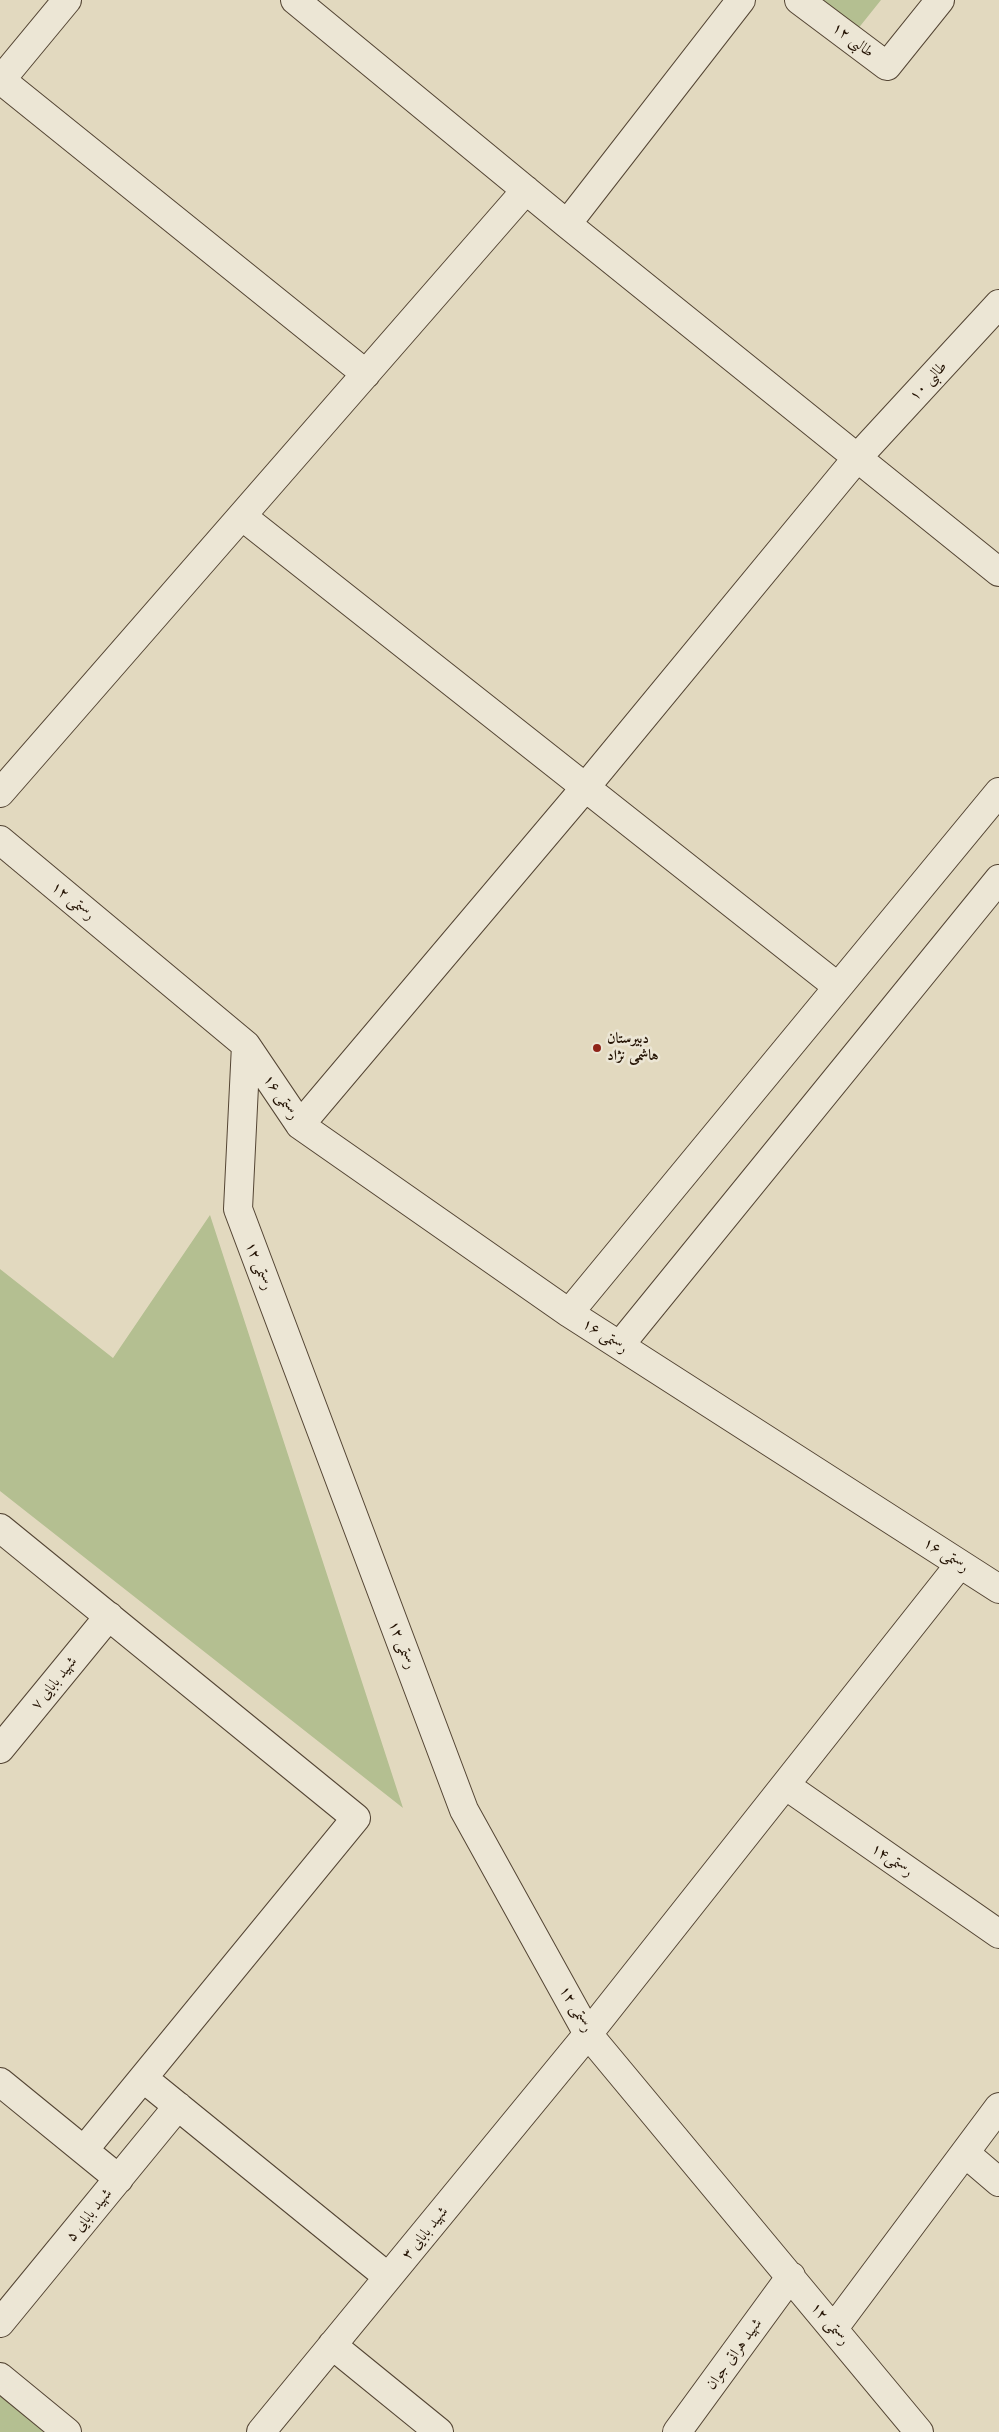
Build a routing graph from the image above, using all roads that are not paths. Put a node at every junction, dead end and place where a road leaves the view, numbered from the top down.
1 (67, 0) edge
2 (295, 0) edge
3 (741, 0) edge
4 (799, 0) edge
5 (940, 0) edge
6 (0, 81) edge
7 (526, 190) junction
8 (567, 224) junction
9 (999, 304) edge
10 (366, 374) junction
11 (858, 458) junction
12 (243, 517) junction
13 (999, 572) edge
14 (584, 789) junction
15 (999, 792) edge
16 (0, 793) edge
17 (0, 840) edge
18 (999, 879) edge
19 (838, 987) junction
20 (246, 1045) junction
21 (300, 1125) junction
22 (569, 1313) junction
23 (620, 1345) junction
24 (0, 1528) edge
25 (960, 1564) junction
26 (999, 1589) edge
27 (109, 1616) junction
28 (0, 1749) edge
29 (785, 1785) junction
30 (999, 1934) edge
31 (588, 2034) junction
32 (143, 2078) junction
33 (0, 2082) edge
34 (178, 2106) junction
35 (999, 2107) edge
36 (84, 2150) junction
37 (965, 2152) junction
38 (119, 2179) junction
39 (999, 2182) edge
40 (791, 2276) junction
41 (388, 2278) junction
42 (0, 2323) edge
43 (834, 2328) junction
44 (332, 2345) junction
45 (0, 2377) edge
46 (67, 2432) edge
47 (261, 2432) edge
48 (439, 2432) edge
49 (677, 2432) edge
50 (919, 2432) edge

1 - 6 street
2 - 7 street
3 - 8 street
4 - 5 street, طالبی ۱۲
6 - 10 street
7 - 8 street
7 - 10 street
8 - 11 street
9 - 11 street, طالبی ۱۰
10 - 12 street
11 - 13 street
11 - 14 street, طالبی ۱۰
12 - 14 street
12 - 16 street
14 - 19 street
14 - 21 street, طالبی ۱۰
15 - 19 street
17 - 20 street, رستمی ۱۲
18 - 23 street
19 - 22 street
20 - 21 street, رستمی ۱۶
20 - 31 street, رستمی ۱۲
21 - 22 street, رستمی ۱۶
22 - 23 street, رستمی ۱۶
23 - 25 street, رستمی ۱۶
24 - 27 street
25 - 26 street, رستمی ۱۶
25 - 29 street, شهید بابایی ۳
27 - 28 street, شهید بابایی ۷
27 - 32 street
29 - 30 street, رستمی۱۴
29 - 31 street, شهید بابایی ۳
31 - 40 street, رستمی ۱۲
31 - 41 street, شهید بابایی ۳
32 - 34 street
32 - 36 street
33 - 36 street
34 - 38 street, شهید بابایی ۵
34 - 41 street
35 - 37 street
36 - 38 street
37 - 39 street
37 - 43 street
38 - 42 street, شهید بابایی ۵
40 - 43 street, رستمی ۱۲
40 - 49 street, شهید هراتی جوان
41 - 44 street, شهید بابایی ۳
43 - 50 street, رستمی ۱۲
44 - 47 street, شهید بابایی ۳
44 - 48 street
45 - 46 street

